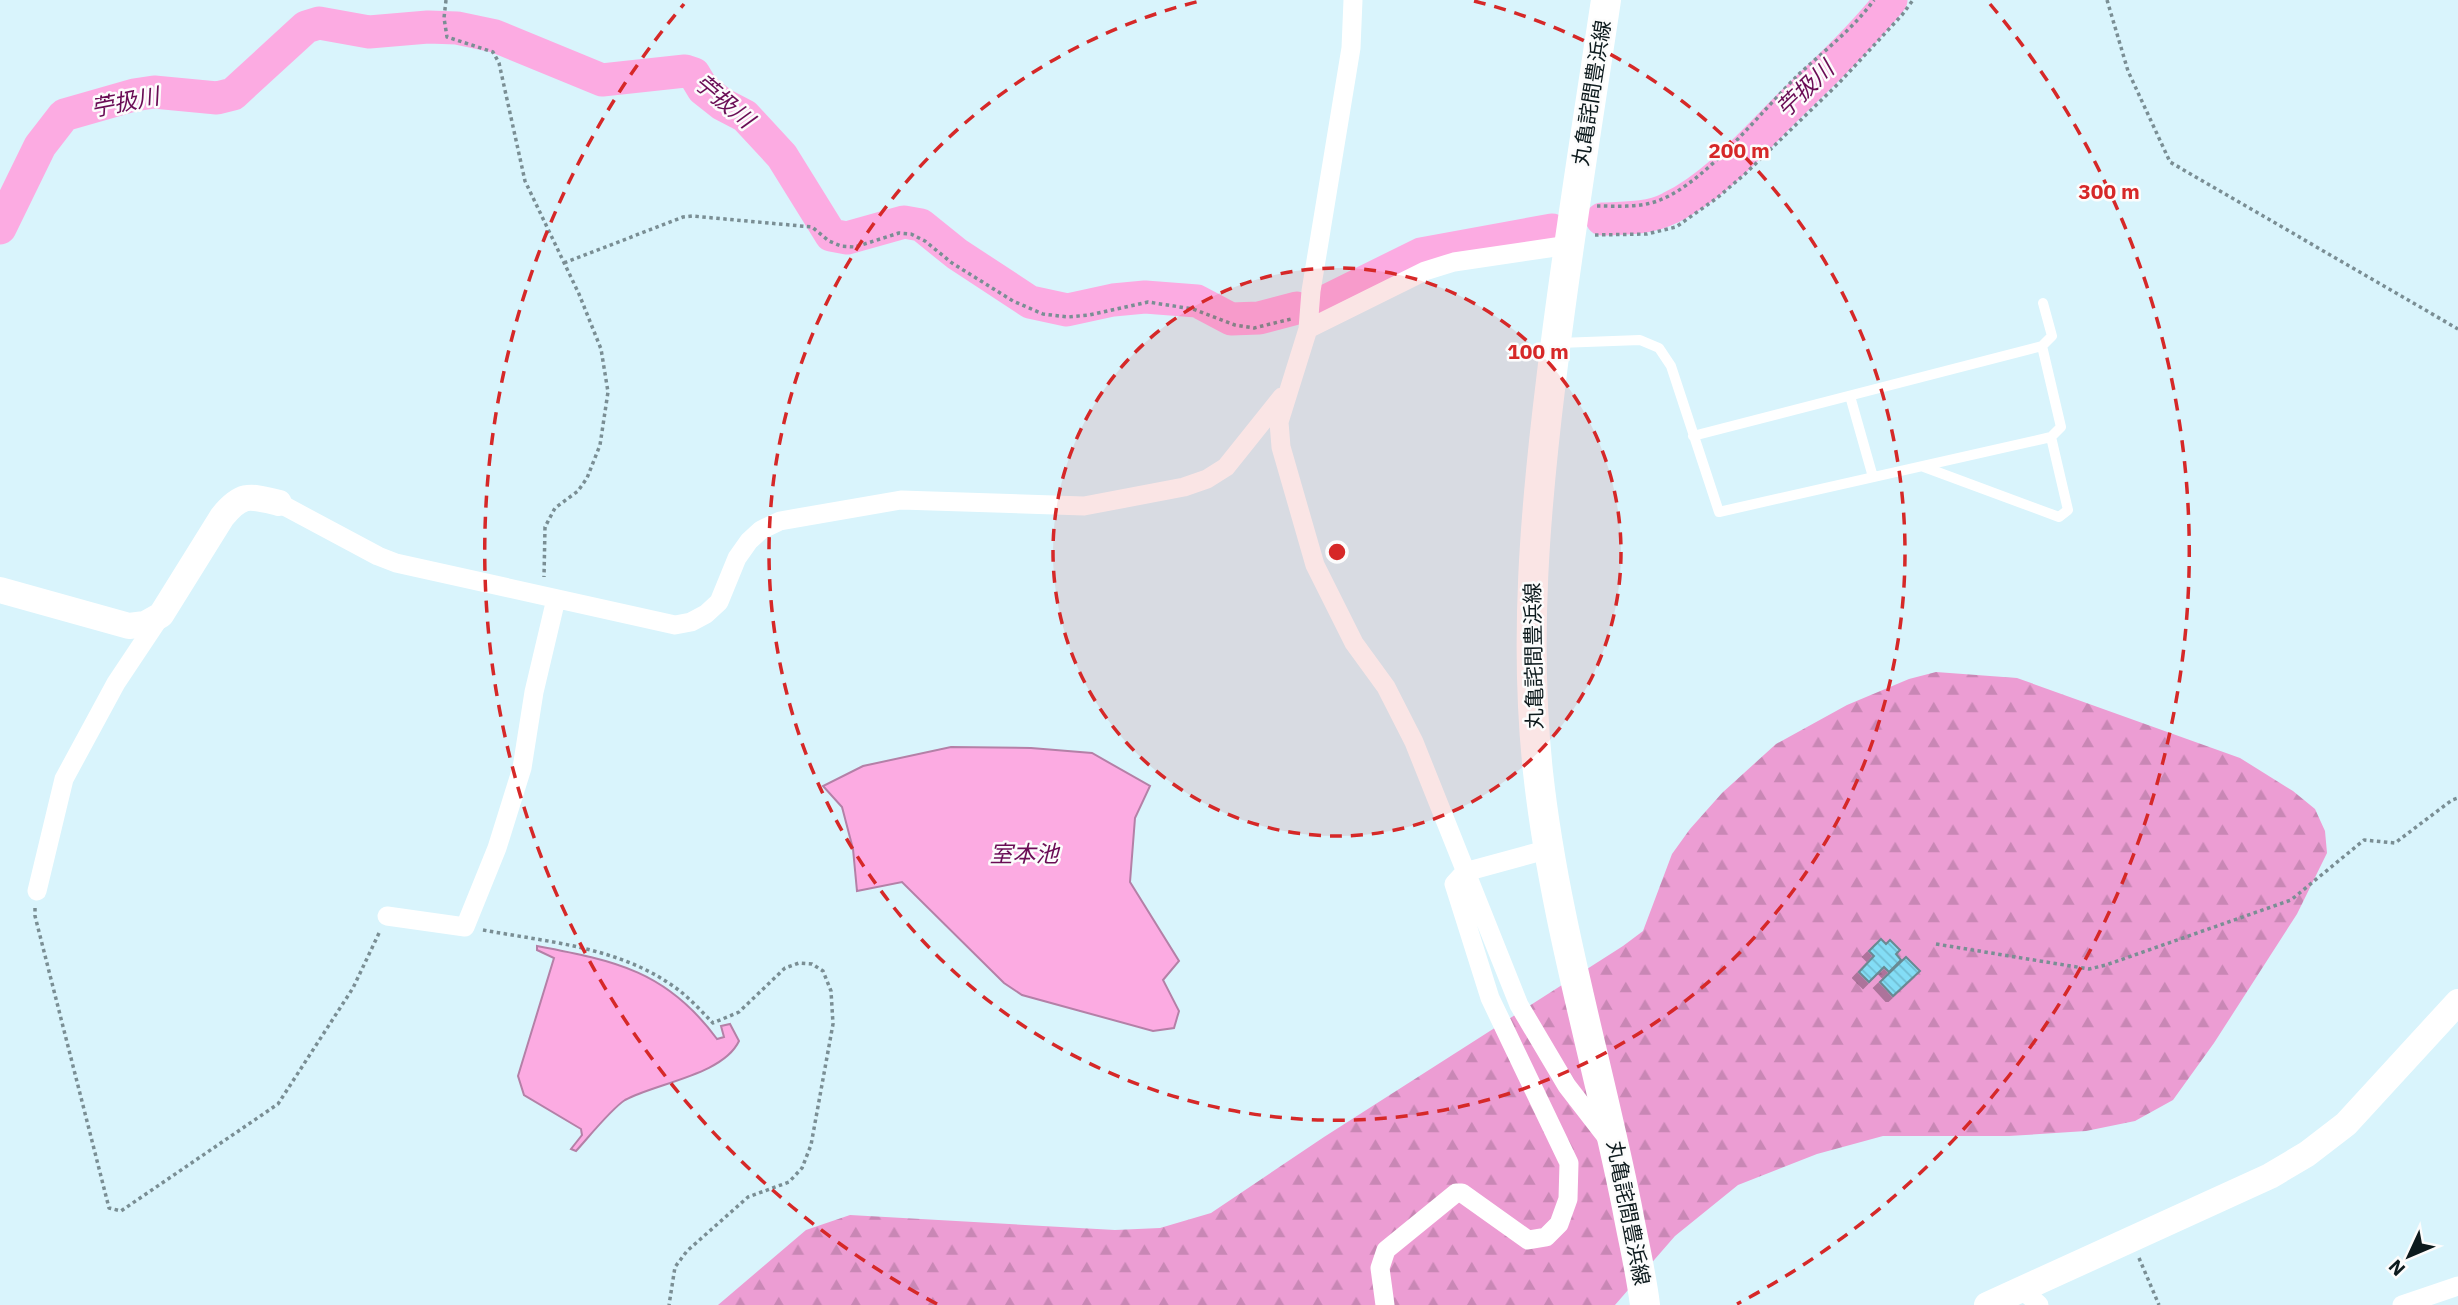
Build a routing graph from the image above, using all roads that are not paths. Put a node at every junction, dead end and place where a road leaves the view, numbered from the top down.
1 (1353, 0) edge
2 (1606, 0) edge
3 (1579, 240) junction
4 (2043, 303) dead end
5 (1308, 321) junction
6 (1555, 344) junction
7 (2042, 346) junction
8 (1290, 388) junction
9 (1850, 396) junction
10 (1693, 436) junction
11 (2051, 437) junction
12 (1922, 466) junction
13 (1872, 477) junction
14 (279, 503) joint
15 (0, 590) edge
16 (550, 598) junction
17 (161, 615) junction
18 (1549, 849) junction
19 (1465, 872) junction
20 (37, 891) road end
21 (387, 916) road end
22 (2458, 1002) edge
23 (1615, 1148) junction
24 (2458, 1286) edge
25 (2031, 1297) edge
26 (1385, 1305) edge
27 (1645, 1305) edge
28 (1987, 1305) edge
29 (2402, 1305) edge

1 - 5 street
2 - 3 main road, 丸亀詫間豊浜線
3 - 5 street
3 - 6 main road, 丸亀詫間豊浜線
4 - 7 lane
5 - 8 street
6 - 10 lane
6 - 18 main road, 丸亀詫間豊浜線
7 - 9 lane
7 - 11 lane
8 - 16 street
8 - 19 street
9 - 10 lane
9 - 13 lane
10 - 13 lane
11 - 12 lane
11 - 12 lane
12 - 13 lane
14 - 16 street
14 - 17 street
15 - 17 street
16 - 21 street
17 - 20 street
18 - 19 street
18 - 23 main road, 丸亀詫間豊浜線
19 - 23 street
19 - 26 street
22 - 25 street
23 - 27 main road, 丸亀詫間豊浜線
24 - 29 street
25 - 28 street

